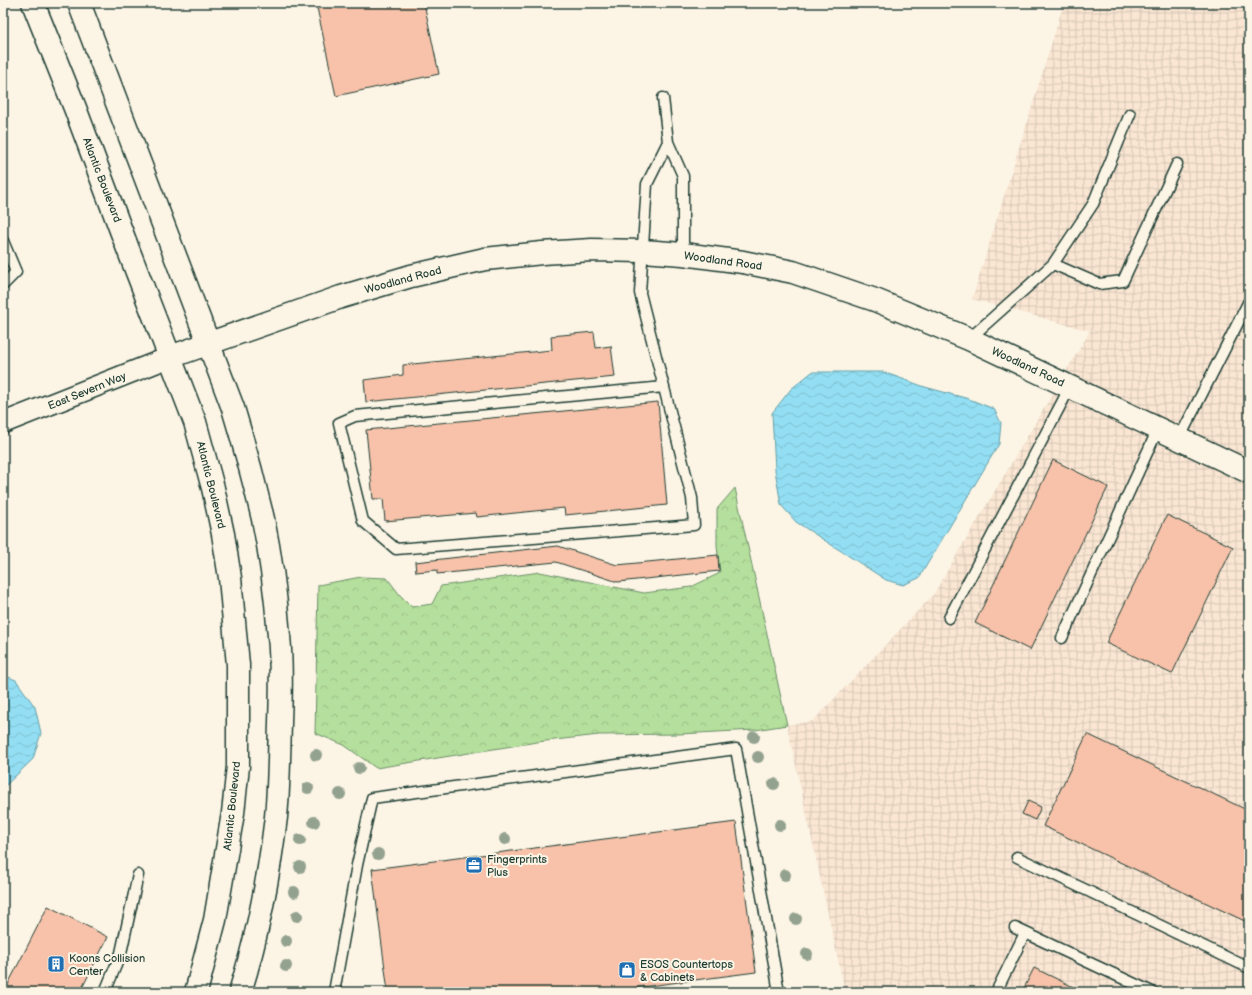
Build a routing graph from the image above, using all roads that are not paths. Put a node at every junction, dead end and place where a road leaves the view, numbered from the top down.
1 (33, 3) edge
2 (79, 3) edge
3 (663, 98) dead end
4 (1130, 114) dead end
5 (668, 142) junction
6 (1177, 164) dead end
7 (3, 241) edge
8 (643, 251) junction
9 (683, 254) junction
10 (1053, 264) junction
11 (3, 285) edge
12 (1249, 301) edge
13 (969, 339) junction
14 (209, 344) junction
15 (170, 357) junction
16 (664, 387) junction
17 (1070, 387) junction
18 (3, 423) edge
19 (1158, 429) junction
20 (1180, 439) junction
21 (1249, 472) edge
22 (948, 618) dead end
23 (1062, 638) dead end
24 (1017, 857) dead end
25 (138, 875) dead end
26 (1015, 928) dead end
27 (1026, 933) junction
28 (1249, 968) edge
29 (105, 992) edge
30 (196, 992) edge
31 (240, 992) edge
32 (334, 992) edge
33 (779, 992) edge
34 (996, 992) edge
35 (1152, 992) edge

1 - 15 main road, Atlantic Boulevard
2 - 14 main road
3 - 5 lane
4 - 10 lane
5 - 8 lane
5 - 9 lane
6 - 10 lane
7 - 11 lane
8 - 9 main road, Woodland Road
8 - 14 main road, Woodland Road
8 - 16 lane
9 - 13 main road, Woodland Road
10 - 13 lane
12 - 20 lane
13 - 17 main road, Woodland Road
14 - 15 main road, Woodland Road
14 - 31 main road
15 - 18 street, East Severn Way
15 - 30 main road, Atlantic Boulevard
16 - 16 lane
17 - 19 main road, Woodland Road
17 - 22 lane
19 - 20 main road, Woodland Road
19 - 23 lane
20 - 21 main road, Woodland Road
24 - 28 lane
25 - 29 lane
26 - 27 lane
27 - 34 lane
27 - 35 lane
32 - 33 lane

